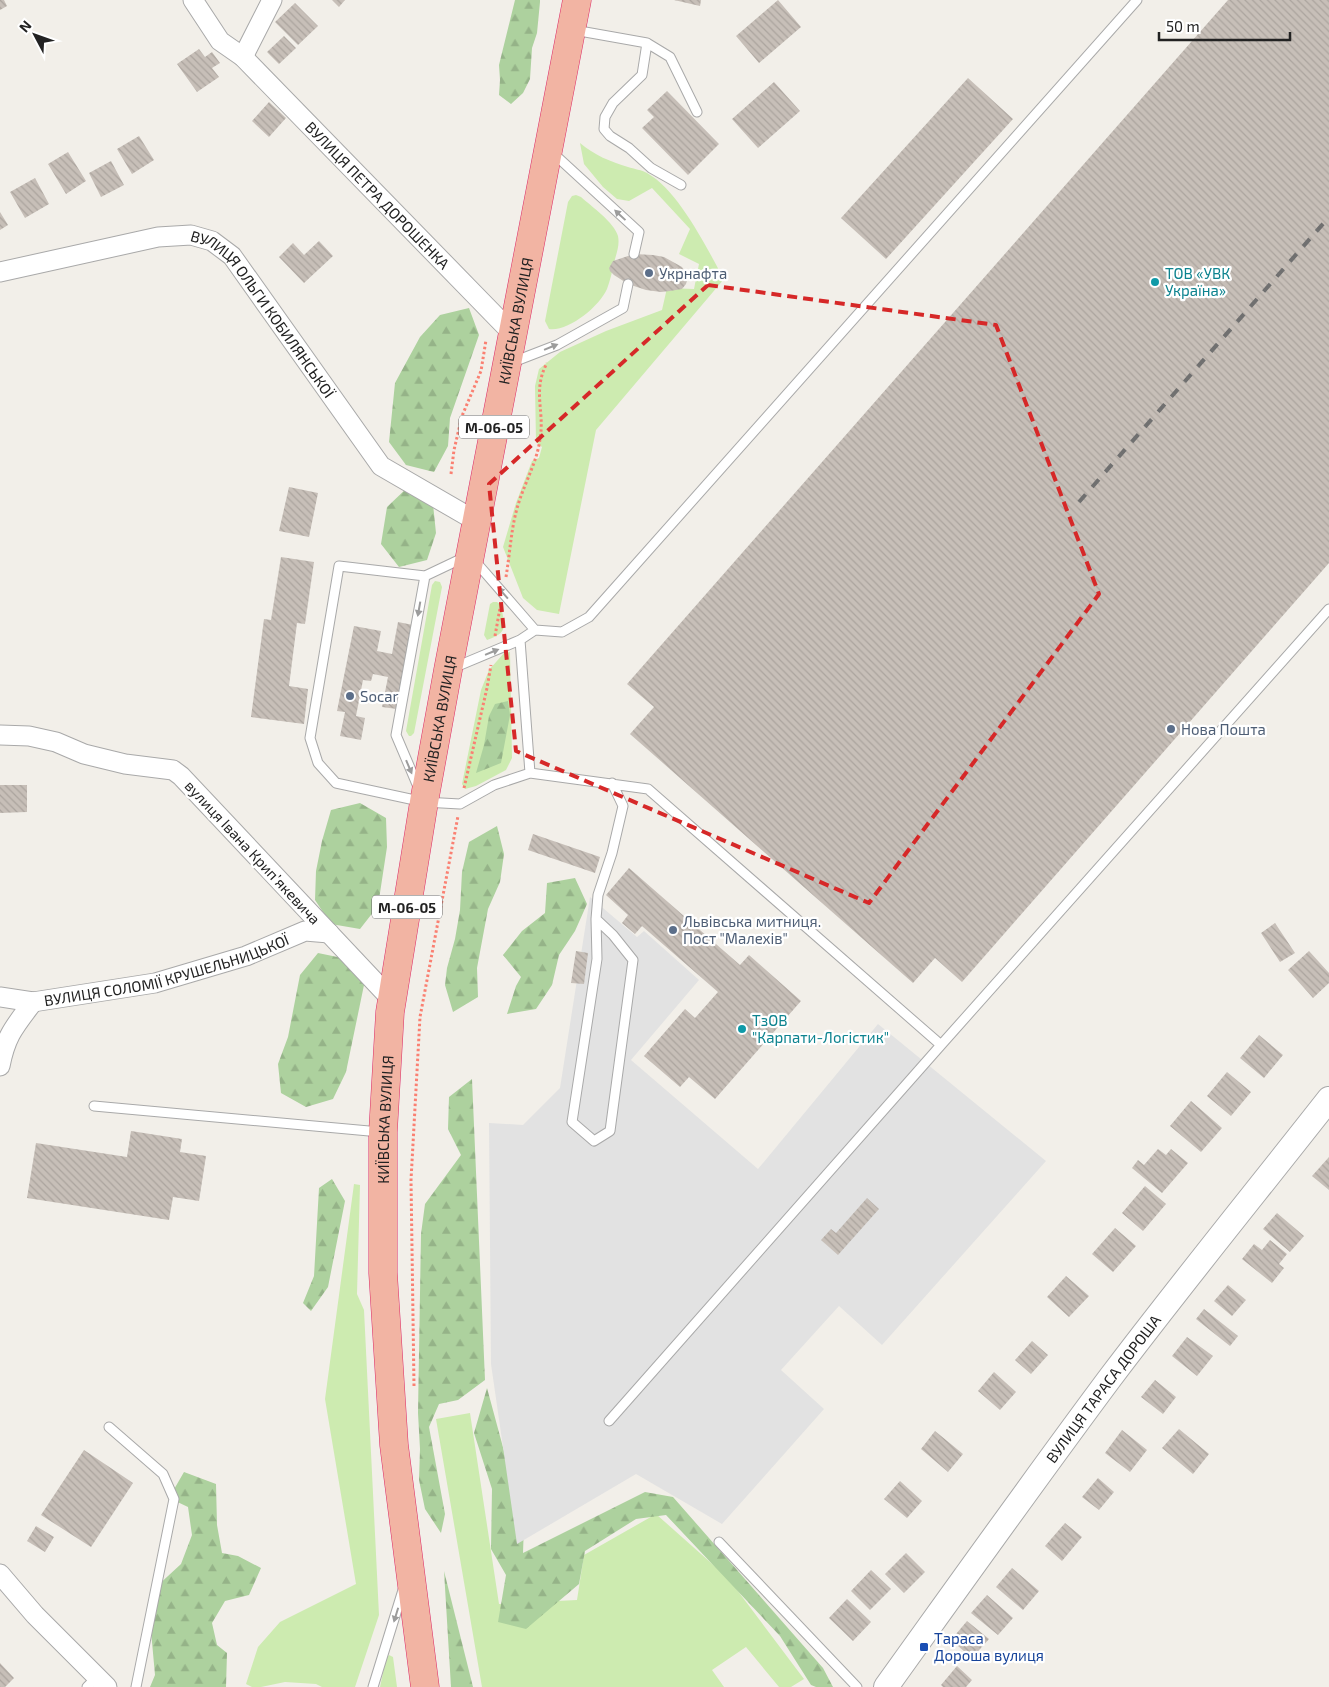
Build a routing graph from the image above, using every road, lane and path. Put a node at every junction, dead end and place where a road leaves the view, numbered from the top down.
1 (193, 0) edge
2 (272, 0) edge
3 (577, 0) edge
4 (1137, 0) edge
5 (572, 30) junction
6 (647, 43) junction
7 (243, 57) junction
8 (697, 112) dead end
9 (548, 148) junction
10 (681, 185) dead end
11 (634, 254) dead end
12 (0, 272) edge
13 (628, 284) dead end
14 (512, 333) junction
15 (486, 340) dead end
16 (557, 345) junction
17 (506, 365) junction
18 (451, 474) dead end
19 (476, 521) junction
20 (470, 555) junction
21 (425, 576) junction
22 (503, 593) junction
23 (1329, 609) edge
24 (535, 630) junction
25 (520, 640) junction
26 (493, 651) junction
27 (448, 670) junction
28 (0, 735) edge
29 (530, 773) junction
30 (612, 783) junction
31 (424, 802) junction
32 (460, 804) junction
33 (596, 919) junction
34 (329, 933) junction
35 (0, 997) edge
36 (391, 999) junction
37 (33, 1002) junction
38 (941, 1045) junction
39 (0, 1066) edge
40 (1329, 1099) edge
41 (94, 1106) dead end
42 (383, 1132) junction
43 (414, 1387) dead end
44 (609, 1422) dead end
45 (109, 1427) dead end
46 (719, 1542) dead end
47 (410, 1568) junction
48 (0, 1574) edge
49 (97, 1684) edge
50 (136, 1687) edge
51 (373, 1687) edge
52 (425, 1687) edge
53 (857, 1687) edge
54 (886, 1687) edge

1 - 7 street, ВУЛИЦЯ ПЕТРА ДОРОШЕНКА
2 - 7 street
3 - 5 highway, КИЇВСЬКА ВУЛИЦЯ / М-06-05
4 - 24 lane
5 - 6 lane
5 - 9 highway, КИЇВСЬКА ВУЛИЦЯ / М-06-05
6 - 8 lane
6 - 10 lane
7 - 14 street, ВУЛИЦЯ ПЕТРА ДОРОШЕНКА
11 -> 9 lane
9 - 14 highway, КИЇВСЬКА ВУЛИЦЯ / М-06-05
12 - 19 street, ВУЛИЦЯ ОЛЬГИ КОБИЛЯНСЬКОЇ
13 - 16 lane
14 - 17 highway, КИЇВСЬКА ВУЛИЦЯ / М-06-05
15 - 18 path
17 -> 16 lane
16 - 22 path
17 - 19 highway, КИЇВСЬКА ВУЛИЦЯ / М-06-05
19 - 20 highway, КИЇВСЬКА ВУЛИЦЯ / М-06-05
20 - 21 lane
20 - 22 lane
20 - 27 highway, КИЇВСЬКА ВУЛИЦЯ / М-06-05
21 -> 31 lane
21 - 31 lane
24 -> 22 lane
22 - 26 path
23 - 38 lane
24 - 25 lane
25 - 26 lane
25 - 29 lane
27 -> 26 lane
26 - 32 path
27 - 31 highway, КИЇВСЬКА ВУЛИЦЯ / М-06-05
28 - 34 street, вулиця Івана Крипʼякевича
29 - 30 lane
29 - 32 lane
30 - 33 lane
30 - 38 lane
31 - 32 lane
31 - 36 highway, КИЇВСЬКА ВУЛИЦЯ / М-06-05
32 - 43 path
33 - 33 lane
34 - 36 street, вулиця Івана Крипʼякевича
34 - 37 street, ВУЛИЦЯ СОЛОМІЇ КРУШЕЛЬНИЦЬКОЇ
35 - 37 street, ВУЛИЦЯ СОЛОМІЇ КРУШЕЛЬНИЦЬКОЇ
36 - 42 highway, КИЇВСЬКА ВУЛИЦЯ / М-06-05
37 - 39 street, ВУЛИЦЯ СОЛОМІЇ КРУШЕЛЬНИЦЬКОЇ
38 - 44 lane
40 - 54 street, ВУЛИЦЯ ТАРАСА ДОРОША
41 - 42 lane
42 - 47 highway, КИЇВСЬКА ВУЛИЦЯ / М-06-05
45 - 50 lane
46 - 53 lane
47 -> 51 lane
47 - 52 highway, КИЇВСЬКА ВУЛИЦЯ
48 - 49 street

